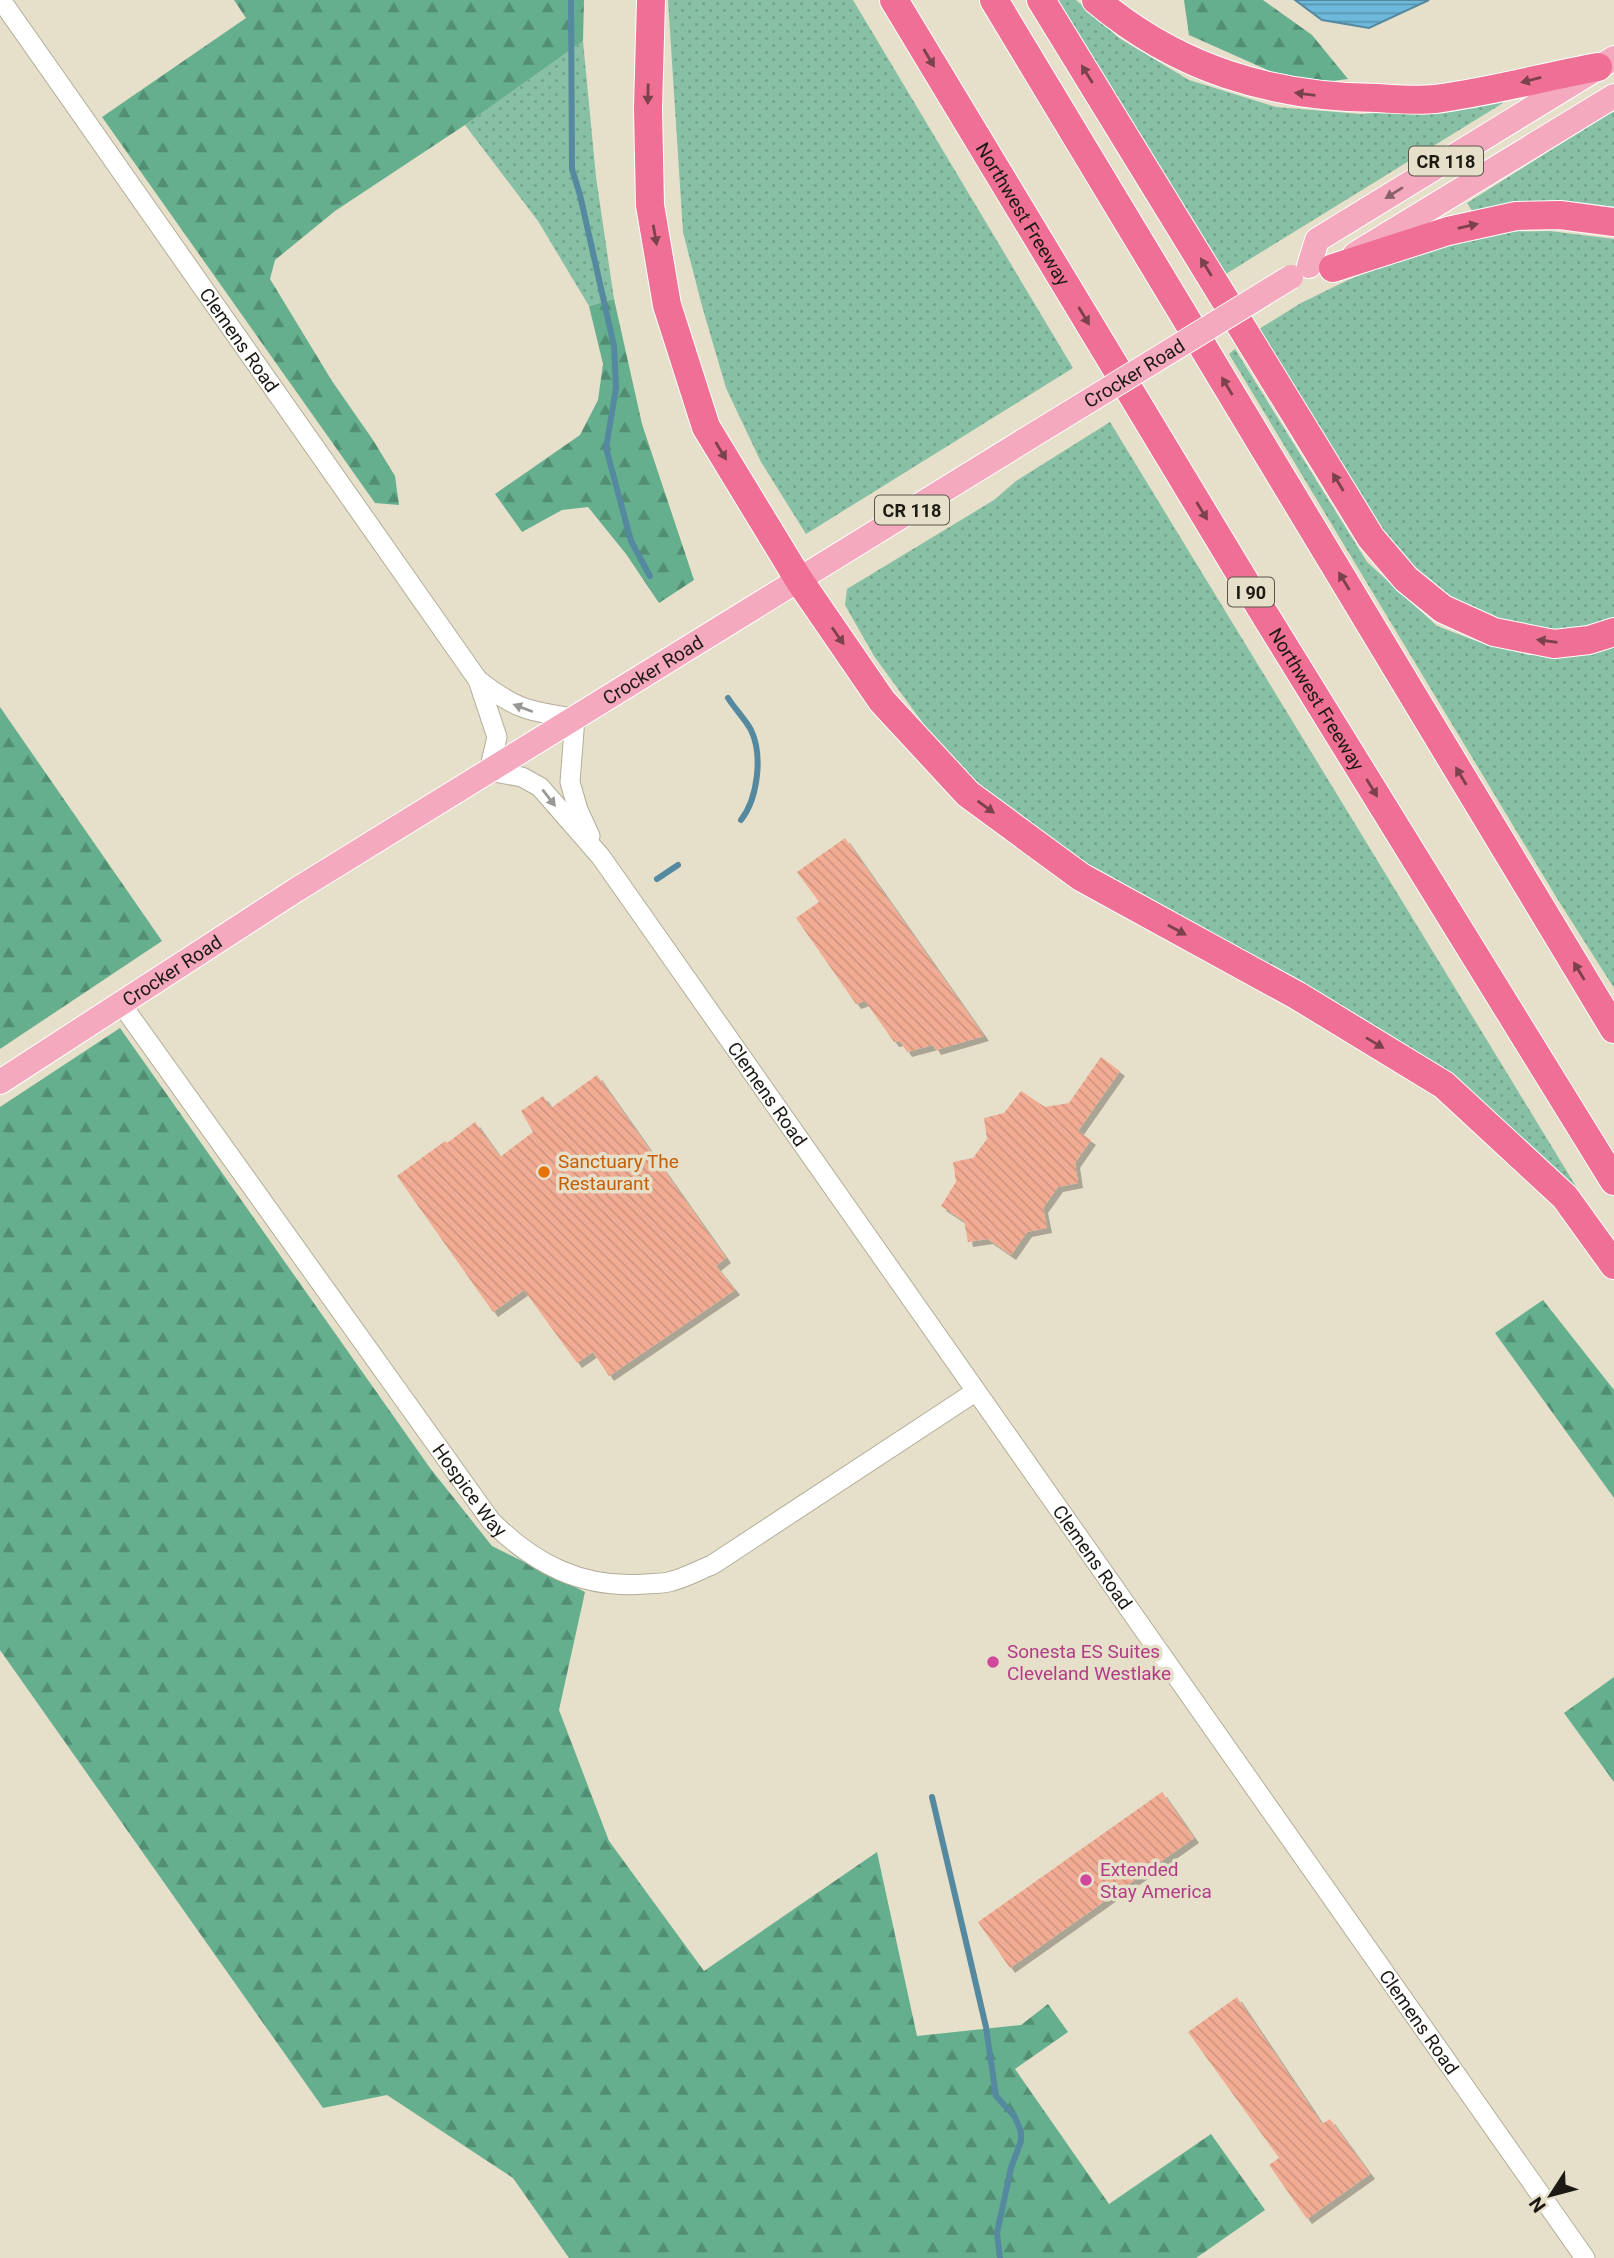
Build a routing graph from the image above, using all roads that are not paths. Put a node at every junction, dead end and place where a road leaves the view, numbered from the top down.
1 (1, 0) edge
2 (650, 0) edge
3 (894, 0) edge
4 (994, 0) edge
5 (1041, 0) edge
6 (1096, 0) edge
7 (1606, 62) edge
8 (1614, 96) edge
9 (1614, 222) edge
10 (1311, 270) junction
11 (799, 580) junction
12 (1614, 632) edge
13 (478, 680) junction
14 (575, 718) junction
15 (489, 771) junction
16 (601, 857) junction
17 (122, 1005) junction
18 (1614, 1029) edge
19 (0, 1082) edge
20 (1614, 1181) edge
21 (1614, 1265) edge
22 (975, 1392) junction
23 (1584, 2258) edge

1 - 13 street, Clemens Road
2 -> 11 highway
3 -> 20 highway, Northwest Freeway / I 90
18 -> 4 highway
12 -> 5 highway
7 -> 6 highway
7 -> 10 main road, CR 118
8 - 10 main road, Crocker Road / CR 118
10 -> 9 highway
10 - 11 main road, Crocker Road / CR 118, bridge
11 - 14 main road, Crocker Road / CR 118
11 -> 21 highway
14 -> 13 street, Clemens Road
13 - 15 street, Clemens Road
14 - 15 main road, Crocker Road / CR 118
14 - 16 street, Clemens Road
15 -> 16 street, Clemens Road
15 - 17 main road, Crocker Road / CR 118
16 - 22 street, Clemens Road
17 - 19 main road, Crocker Road / CR 118
17 - 22 street, Hospice Way
22 - 23 street, Clemens Road

